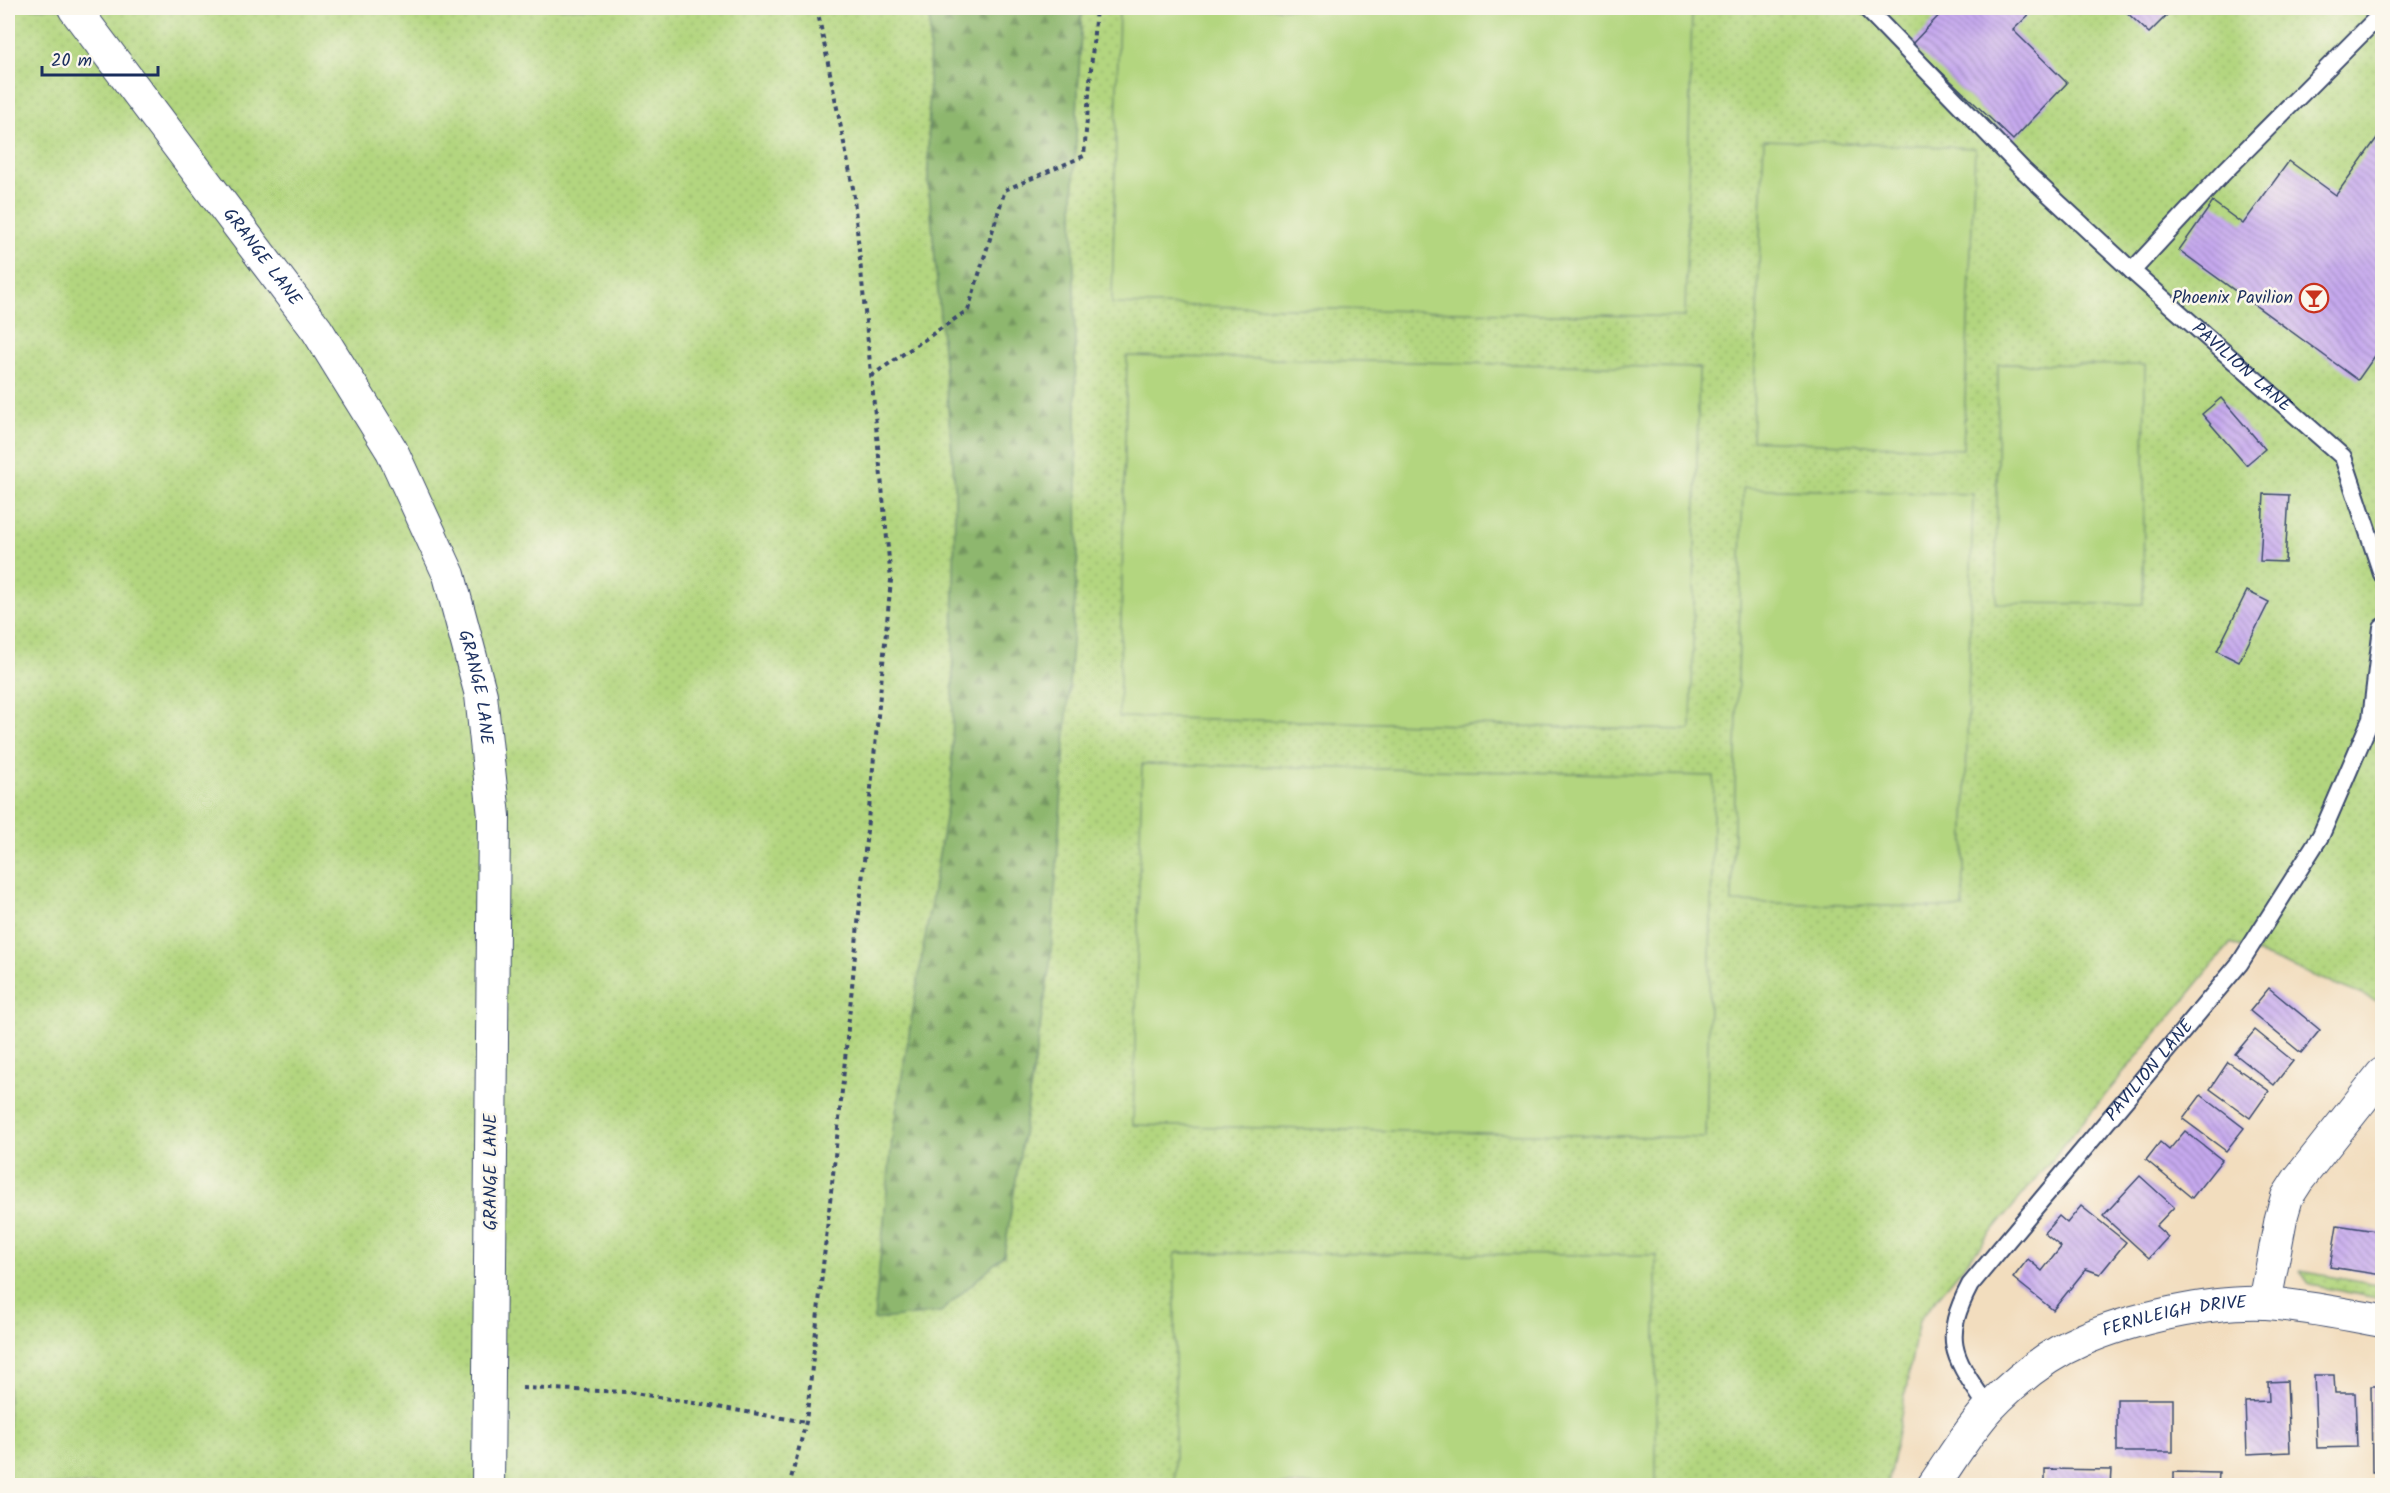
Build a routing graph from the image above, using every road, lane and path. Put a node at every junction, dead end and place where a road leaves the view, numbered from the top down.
1 (74, 8) edge
2 (817, 8) edge
3 (1096, 8) edge
4 (1866, 8) edge
5 (2382, 13) edge
6 (2132, 271) junction
7 (871, 376) junction
8 (2382, 573) edge
9 (2382, 627) edge
10 (2382, 1074) edge
11 (2265, 1303) junction
12 (2382, 1321) edge
13 (489, 1387) junction
14 (1989, 1409) junction
15 (806, 1422) junction
16 (488, 1485) edge
17 (789, 1485) edge
18 (1933, 1485) edge

1 - 13 street, GRANGE LANE
2 - 7 path
3 - 7 path
4 - 6 lane, PAVILION LANE
5 - 6 lane
6 - 8 lane, PAVILION LANE
7 - 15 path
9 - 14 lane, PAVILION LANE
10 - 11 street
11 - 12 street, FERNLEIGH DRIVE
11 - 14 street, FERNLEIGH DRIVE
13 - 15 path
13 - 16 street, GRANGE LANE
14 - 18 street
15 - 17 path

